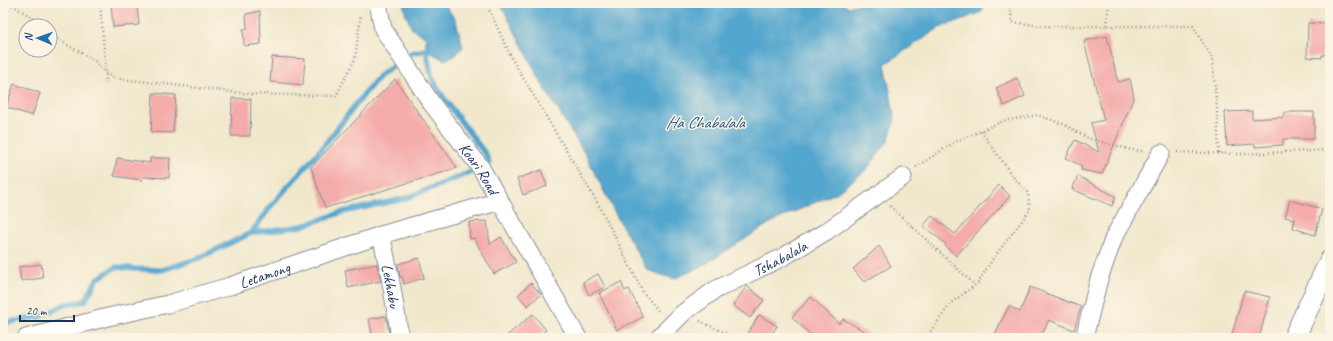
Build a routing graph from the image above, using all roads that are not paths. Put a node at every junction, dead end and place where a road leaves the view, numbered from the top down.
1 (378, 3) edge
2 (1168, 152) road end
3 (902, 177) road end
4 (500, 201) junction
5 (381, 234) junction
6 (1330, 261) edge
7 (26, 338) edge
8 (400, 338) edge
9 (577, 338) edge
10 (658, 338) edge
11 (1084, 338) edge
12 (1294, 338) edge

1 - 4 street, Koari Road
2 - 11 street
3 - 10 street, Tshabalala
4 - 5 street, Letamong
4 - 9 street, Koari Road
5 - 7 street, Letamong
5 - 8 street, Lekhabu
6 - 12 street

